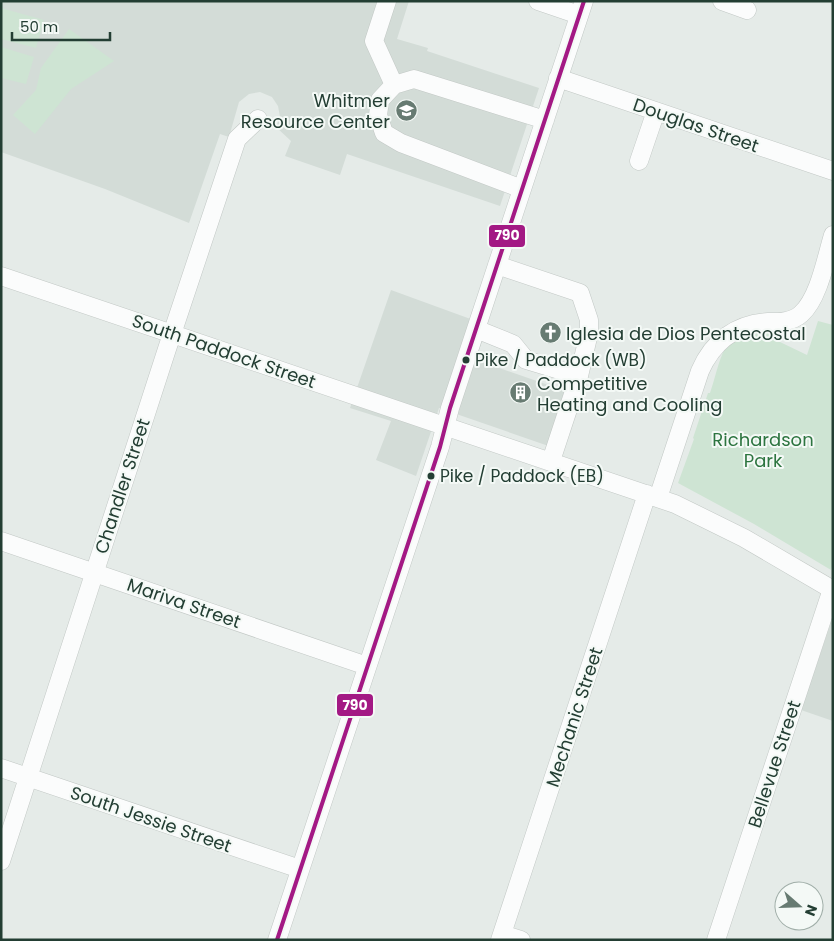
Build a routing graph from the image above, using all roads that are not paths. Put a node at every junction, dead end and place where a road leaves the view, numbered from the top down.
1 (387, 1) edge
2 (538, 1) edge
3 (722, 1) edge
4 (581, 8) edge
5 (747, 10) dead end
6 (558, 78) junction
7 (394, 85) junction
8 (656, 111) junction
9 (258, 119) dead end
10 (545, 120) junction
11 (639, 161) dead end
12 (833, 171) edge
13 (522, 189) junction
14 (833, 235) edge
15 (497, 265) junction
16 (1, 276) edge
17 (476, 329) junction
18 (172, 333) junction
19 (579, 376) junction
20 (446, 426) junction
21 (550, 462) junction
22 (652, 496) junction
23 (1, 541) edge
24 (94, 573) junction
25 (832, 589) edge
26 (367, 666) junction
27 (1, 768) edge
28 (28, 777) junction
29 (1, 861) edge
30 (300, 870) junction
31 (501, 937) edge
32 (277, 940) edge
33 (521, 940) edge
34 (716, 940) edge

1 - 7 street
2 - 4 street
3 - 5 street
4 - 6 street
6 - 8 street, Douglas Street
6 - 10 street
7 - 10 street
7 - 13 street
8 - 11 street
8 - 12 street, Douglas Street
9 - 18 street, Chandler Street
10 - 13 street
13 - 15 street
14 - 22 street, Mechanic Street
15 - 17 street
15 - 19 street
16 - 18 street, South Paddock Street
17 - 19 street
17 - 20 street
18 - 20 street, South Paddock Street
18 - 24 street, Chandler Street
19 - 21 street
20 - 21 street, South Paddock Street
20 - 26 street
21 - 22 street, South Paddock Street
22 - 25 street, South Paddock Street
22 - 31 street, Mechanic Street
23 - 24 street, Mariva Street
24 - 26 street, Mariva Street
24 - 28 street, Chandler Street
25 - 34 street, Bellevue Street
26 - 30 street
27 - 28 street, South Jessie Street
28 - 29 street, Chandler Street
28 - 30 street, South Jessie Street
30 - 32 street
31 - 33 street

